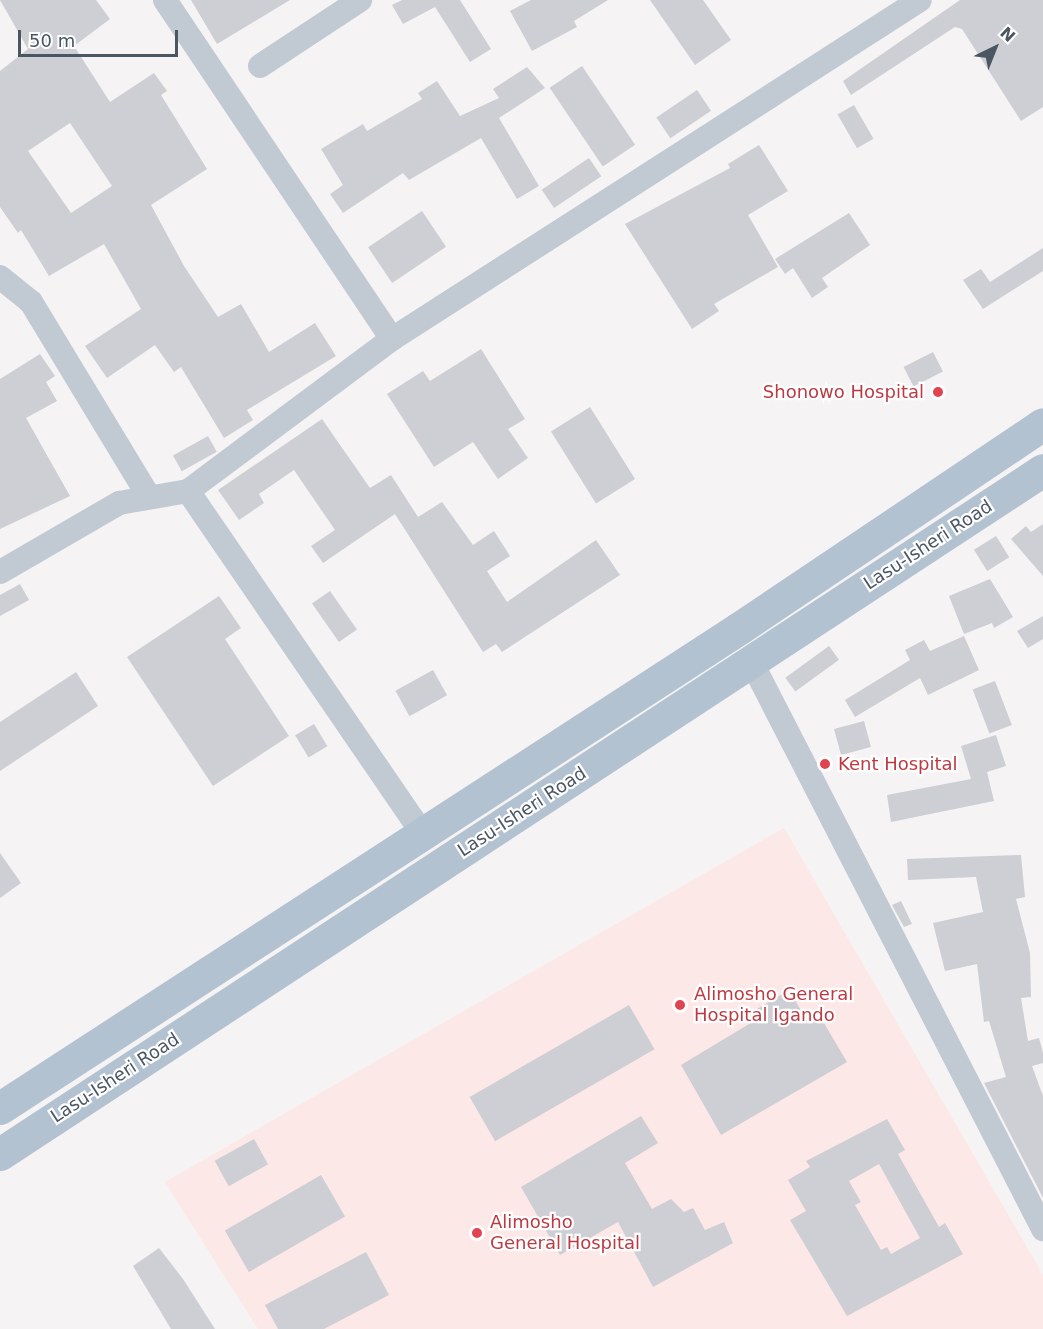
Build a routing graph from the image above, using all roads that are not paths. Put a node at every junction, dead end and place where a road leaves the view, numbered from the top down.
1 (165, 0) edge
2 (360, 0) edge
3 (920, 0) edge
4 (260, 66) dead end
5 (0, 278) edge
6 (392, 339) junction
7 (1043, 424) edge
8 (1043, 470) edge
9 (188, 491) junction
10 (149, 497) junction
11 (0, 572) edge
12 (751, 661) junction
13 (423, 834) junction
14 (0, 1108) edge
15 (0, 1154) edge
16 (1043, 1229) edge

1 - 6 street
2 - 4 street
3 - 6 street
5 - 10 street
6 - 9 street
7 - 13 main road, Lasu-Isheri Road
8 - 12 main road, Lasu-Isheri Road
9 - 10 street
9 - 13 street
10 - 11 street
12 - 15 main road, Lasu-Isheri Road
12 - 16 street
13 - 14 main road, Lasu-Isheri Road

